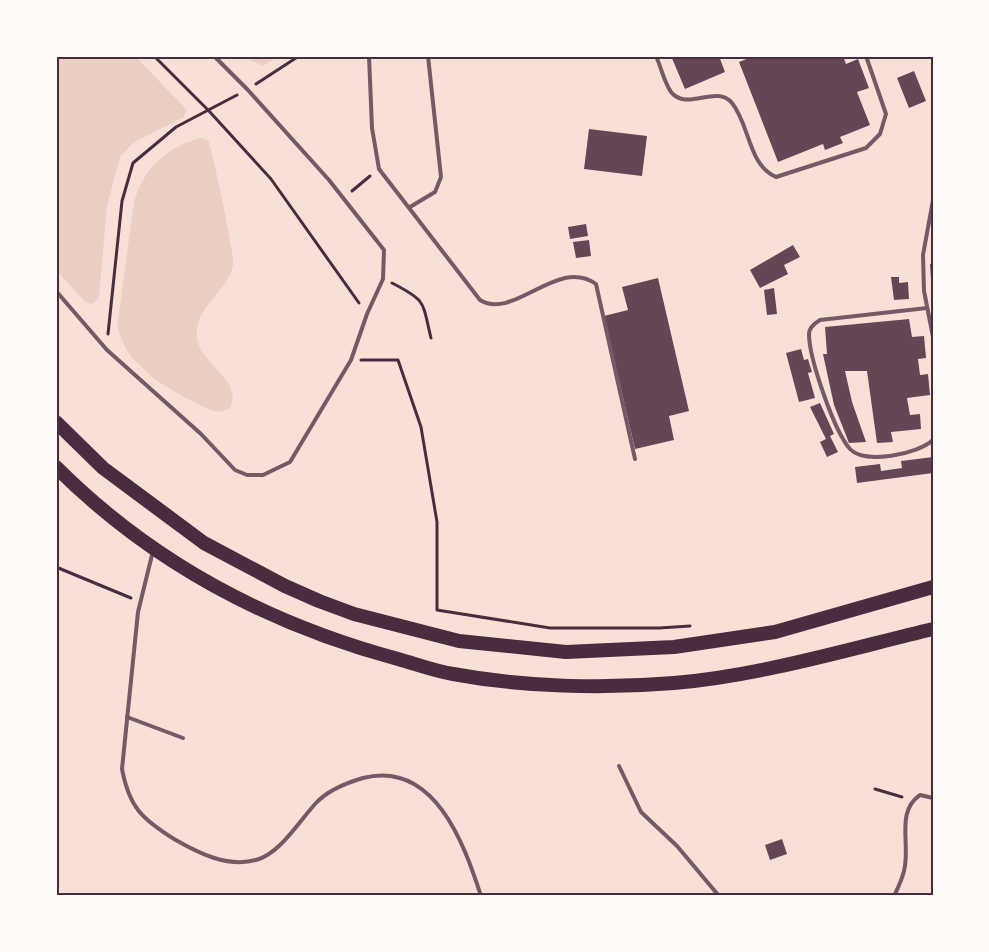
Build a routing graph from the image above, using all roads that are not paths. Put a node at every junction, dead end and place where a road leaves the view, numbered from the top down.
1 (214, 56) edge
2 (369, 56) edge
3 (428, 56) edge
4 (656, 56) edge
5 (866, 56) edge
6 (932, 203) edge
7 (410, 207) junction
8 (56, 291) edge
9 (927, 308) junction
10 (933, 337) edge
11 (56, 422) edge
12 (933, 440) edge
13 (634, 459) dead end
14 (56, 468) edge
15 (154, 548) junction
16 (933, 587) edge
17 (933, 629) edge
18 (127, 717) junction
19 (183, 738) dead end
20 (619, 766) dead end
21 (933, 798) edge
22 (481, 896) edge
23 (719, 896) edge
24 (894, 896) edge

1 - 8 lane
2 - 7 lane
3 - 7 lane
4 - 5 lane
6 - 9 lane
7 - 13 lane
9 - 10 lane
9 - 12 lane
11 - 16 highway
14 - 15 highway
15 - 17 highway
15 - 18 lane
18 - 19 lane
18 - 22 lane
20 - 23 lane
21 - 24 lane

